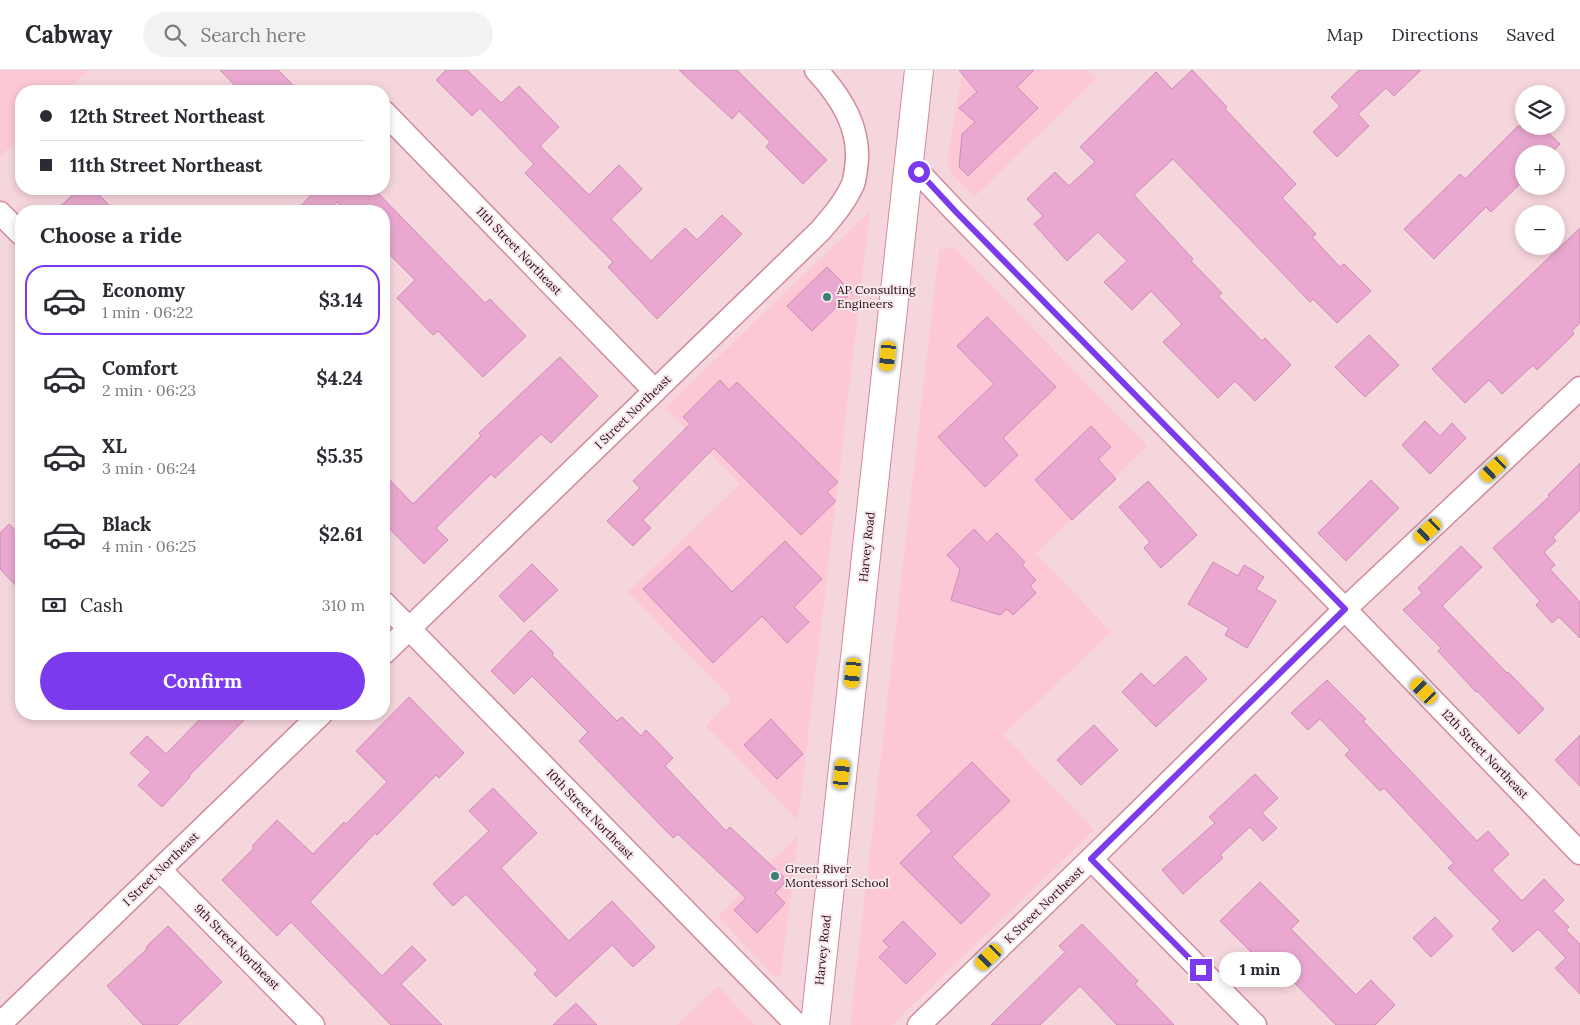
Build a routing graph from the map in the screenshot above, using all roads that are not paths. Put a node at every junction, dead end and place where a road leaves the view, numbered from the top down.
1 (816, 70) edge
2 (919, 70) edge
3 (390, 118) edge
4 (908, 161) junction
5 (0, 212) edge
6 (15, 228) edge
7 (1580, 388) edge
8 (655, 390) junction
9 (1345, 609) junction
10 (390, 610) edge
11 (409, 629) junction
12 (390, 647) edge
13 (315, 720) edge
14 (1580, 853) edge
15 (1091, 859) junction
16 (160, 870) junction
17 (0, 1024) edge
18 (313, 1025) edge
19 (797, 1025) edge
20 (815, 1025) edge
21 (918, 1025) edge
22 (1255, 1025) edge

1 - 8 street, I Street Northeast
2 - 4 main road, Harvey Road
3 - 8 street, 11th Street Northeast
4 - 9 street, 12th Street Northeast
4 - 20 main road, Harvey Road
5 - 6 street
7 - 9 street, K Street Northeast
8 - 11 street, I Street Northeast
9 - 14 street, 12th Street Northeast
9 - 15 street, K Street Northeast
10 - 11 street, 10th Street Northeast
11 - 12 street, I Street Northeast
11 - 19 street, 10th Street Northeast
13 - 16 street, I Street Northeast
15 - 21 street, K Street Northeast
15 - 22 street
16 - 17 street, I Street Northeast
16 - 18 street, 9th Street Northeast

